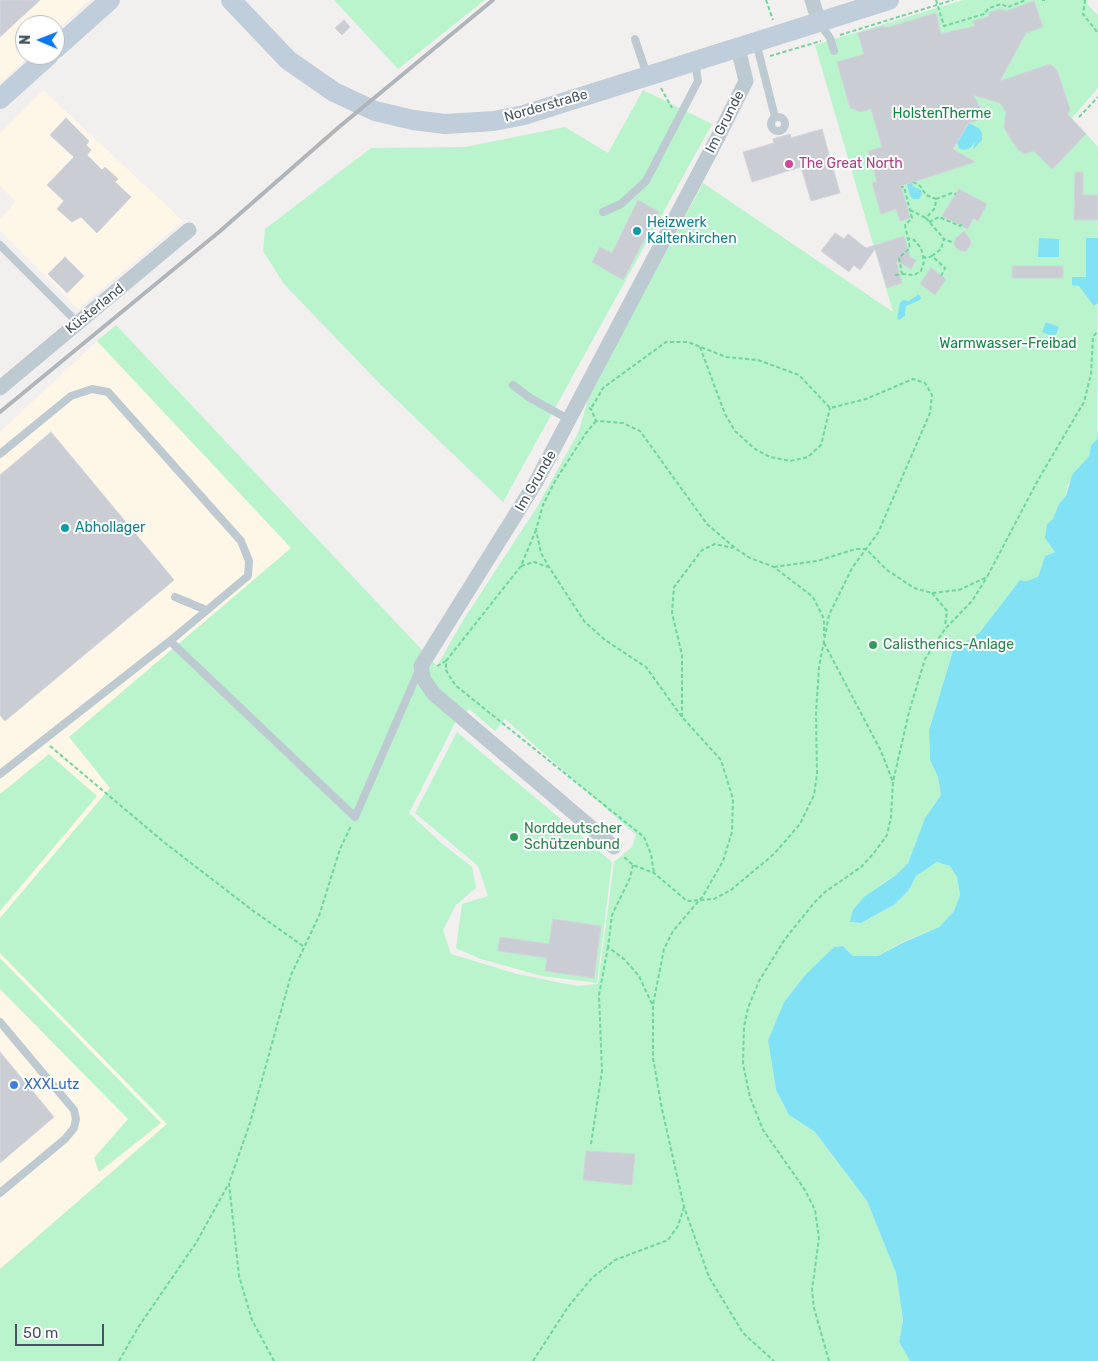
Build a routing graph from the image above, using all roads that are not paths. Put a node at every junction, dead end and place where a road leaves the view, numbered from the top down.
1 (110, 0) edge
2 (230, 0) edge
3 (812, 0) edge
4 (888, 0) edge
5 (824, 30) junction
6 (634, 39) dead end
7 (65, 40) edge
8 (751, 50) junction
9 (834, 51) dead end
10 (695, 61) junction
11 (38, 65) edge
12 (647, 75) junction
13 (0, 99) edge
14 (775, 117) dead end
15 (602, 212) dead end
16 (189, 230) dead end
17 (0, 245) edge
18 (78, 323) junction
19 (2, 381) edge
20 (513, 385) dead end
21 (580, 412) junction
22 (0, 454) edge
23 (175, 598) dead end
24 (206, 610) junction
25 (170, 641) junction
26 (421, 666) junction
27 (0, 774) edge
28 (614, 847) road end
29 (0, 1022) edge
30 (0, 1193) edge

1 - 7 main road
2 - 12 main road, Norderstraße
3 - 5 street
4 - 5 main road, Norderstraße
5 - 8 main road, Norderstraße
5 - 9 lane
6 - 12 lane
8 - 10 main road, Norderstraße
8 - 14 lane
8 - 21 street, Im Grunde
10 - 12 main road, Norderstraße
10 - 15 lane
11 - 13 main road
16 - 18 street, Küsterland
17 - 18 lane
18 - 19 street, Küsterland
20 - 21 lane
21 - 26 street, Im Grunde
22 - 24 lane
23 - 24 lane
24 - 25 lane
25 - 26 lane
25 - 27 lane
26 - 28 street
29 - 30 lane

